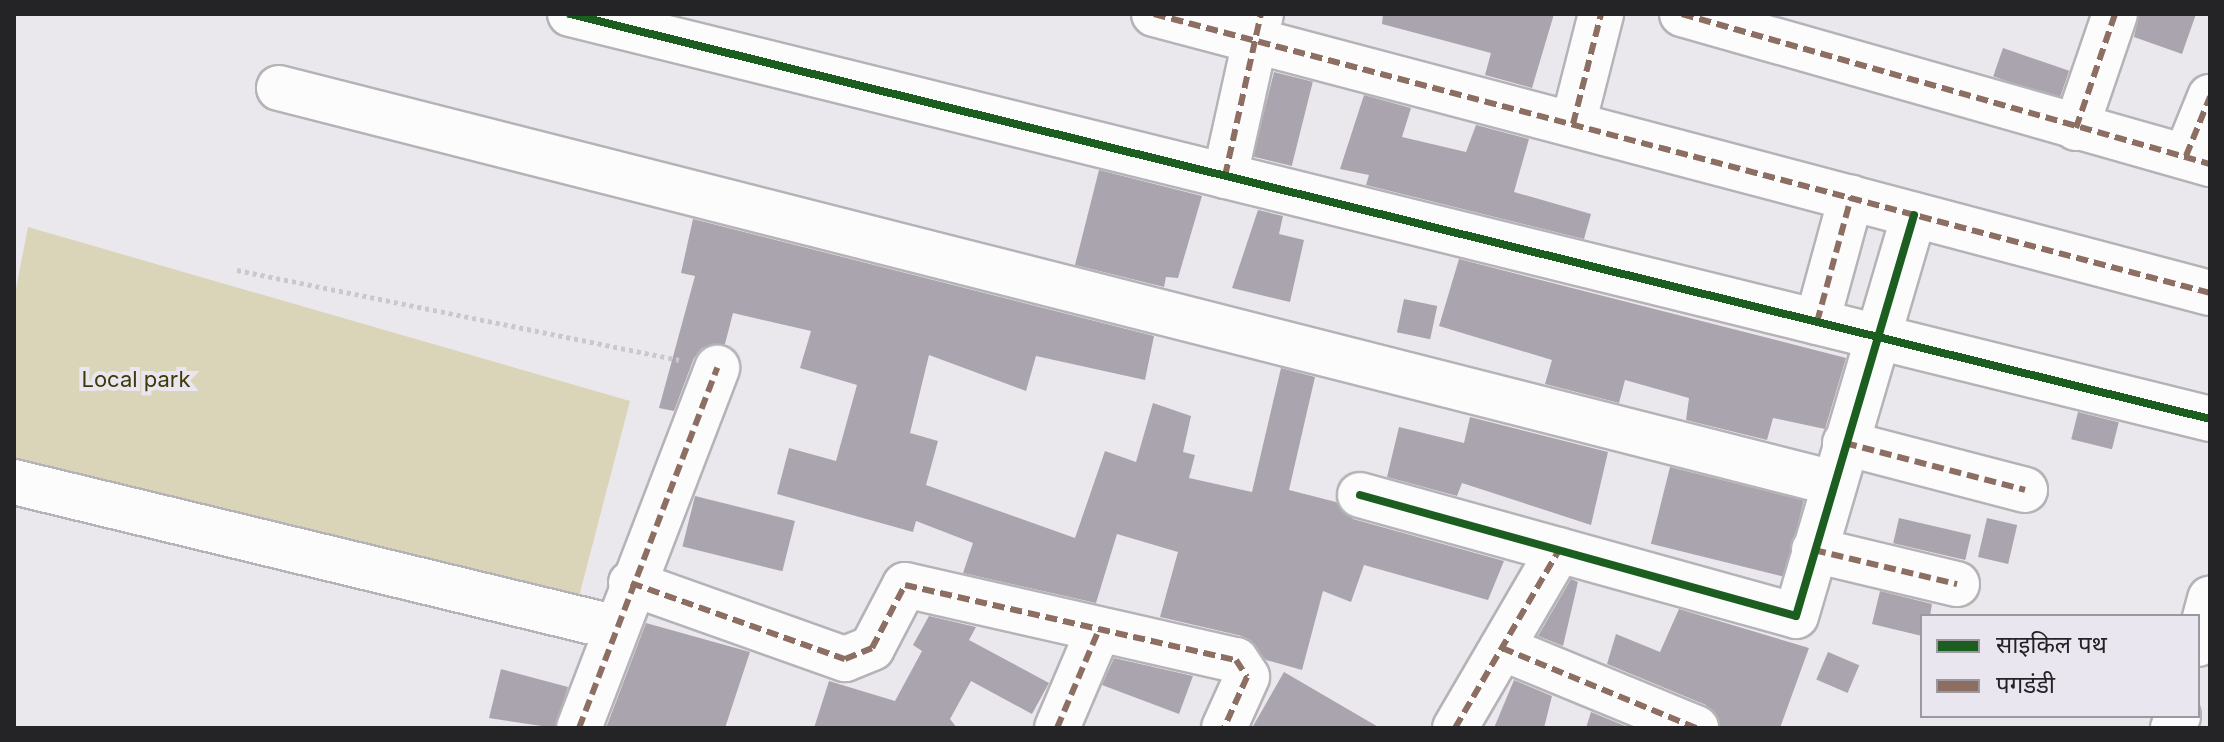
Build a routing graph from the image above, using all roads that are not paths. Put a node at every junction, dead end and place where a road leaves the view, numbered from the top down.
1 (1154, 14) edge
2 (1601, 14) edge
3 (1682, 14) edge
4 (2115, 14) edge
5 (594, 17) edge
6 (1259, 28) edge
7 (279, 88) dead end
8 (2210, 97) edge
9 (1573, 124) junction
10 (2076, 128) junction
11 (2198, 160) edge
12 (1225, 176) junction
13 (1851, 198) junction
14 (1914, 215) junction
15 (2210, 293) edge
16 (1817, 322) junction
17 (1877, 336) junction
18 (717, 368) road end
19 (2210, 419) edge
20 (1839, 463) junction
21 (14, 482) edge
22 (2025, 490) dead end
23 (1360, 495) dead end
24 (1559, 550) junction
25 (1814, 550) junction
26 (631, 583) junction
27 (1957, 584) dead end
28 (2210, 599) edge
29 (613, 627) junction
30 (1097, 634) junction
31 (2200, 636) edge
32 (1502, 648) junction
33 (579, 728) edge
34 (1057, 728) edge
35 (1224, 728) edge
36 (1455, 728) edge
37 (1696, 728) edge

1 - 6 street
2 - 9 street
3 - 10 street
4 - 10 street
5 - 12 street
6 - 9 street
6 - 12 street
7 - 20 street
8 - 11 street
9 - 13 street
10 - 11 street
12 - 16 street
13 - 14 street
13 - 16 street
14 - 15 street
14 - 17 street
16 - 17 street
17 - 19 street
17 - 20 street
18 - 26 street
20 - 22 street
20 - 25 street
21 - 29 street
23 - 24 street
24 - 25 street
24 - 32 street
25 - 27 street
26 - 29 street
26 - 30 street
28 - 31 street
29 - 33 street
30 - 34 street
30 - 35 street
32 - 36 street
32 - 37 street

